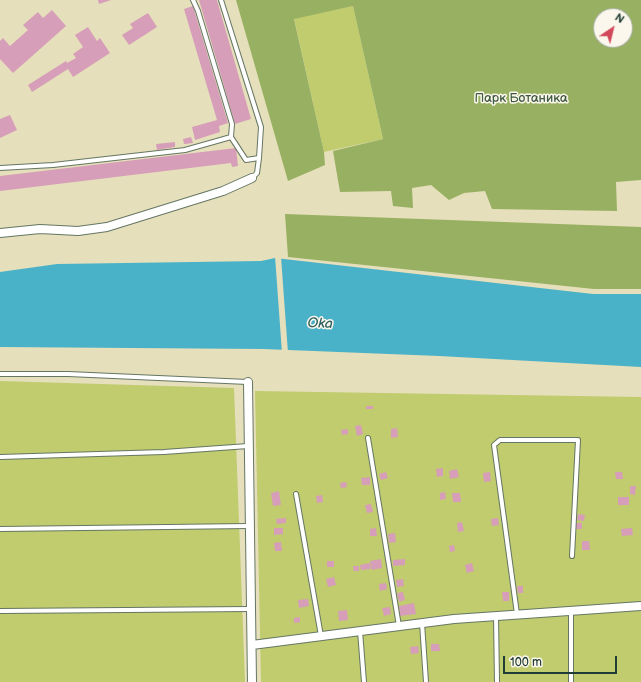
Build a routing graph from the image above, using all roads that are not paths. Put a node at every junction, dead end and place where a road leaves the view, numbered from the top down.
1 (193, 0) edge
2 (221, 0) edge
3 (231, 137) junction
4 (258, 158) junction
5 (0, 168) edge
6 (252, 178) joint
7 (0, 233) edge
8 (0, 374) edge
9 (248, 382) joint
10 (368, 438) dead end
11 (248, 446) junction
12 (0, 457) edge
13 (296, 494) dead end
14 (250, 526) junction
15 (0, 529) edge
16 (572, 556) dead end
17 (641, 606) edge
18 (251, 609) junction
19 (0, 611) edge
20 (570, 611) junction
21 (517, 615) junction
22 (496, 616) junction
23 (422, 623) junction
24 (399, 626) junction
25 (360, 631) junction
26 (321, 636) junction
27 (252, 645) junction
28 (252, 682) edge
29 (364, 682) edge
30 (426, 682) edge
31 (497, 682) edge
32 (571, 682) edge

1 - 3 lane
2 - 4 lane
3 - 4 lane
3 - 5 lane
4 - 6 lane
6 - 7 street
8 - 9 lane
9 - 11 street
10 - 24 lane
11 - 12 lane
11 - 14 street
13 - 26 lane
14 - 15 lane
14 - 18 street
16 - 21 lane
17 - 20 street
18 - 19 lane
18 - 27 street
20 - 21 street
20 - 32 lane
21 - 22 street
22 - 23 street
22 - 31 lane
23 - 24 street
23 - 30 lane
24 - 25 street
25 - 26 street
25 - 29 lane
26 - 27 street
27 - 28 street

